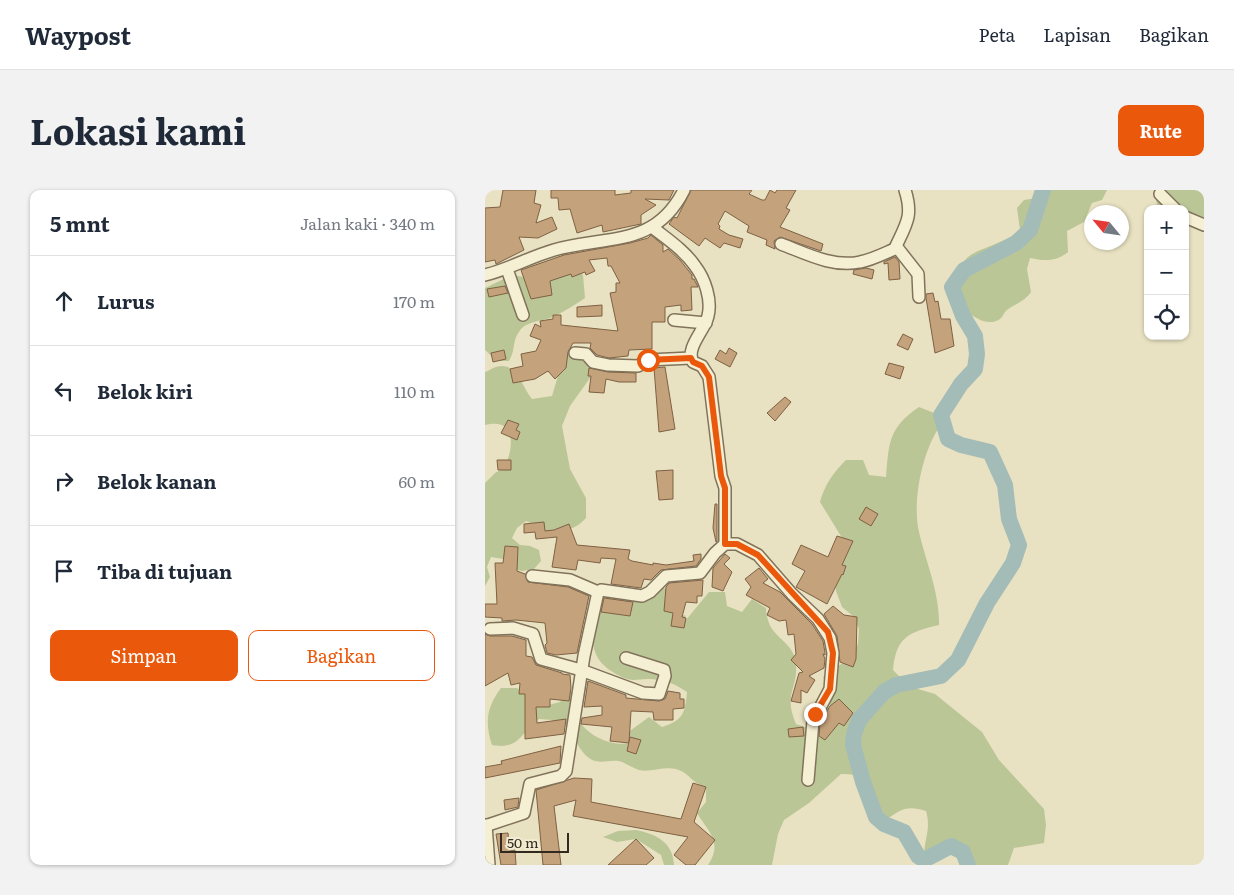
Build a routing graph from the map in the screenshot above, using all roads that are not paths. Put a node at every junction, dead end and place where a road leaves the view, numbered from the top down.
1 (684, 190) edge
2 (905, 190) edge
3 (1160, 194) dead end
4 (1171, 205) edge
5 (1189, 219) edge
6 (1204, 225) edge
7 (652, 227) junction
8 (781, 244) dead end
9 (897, 248) junction
10 (507, 270) junction
11 (485, 275) edge
12 (919, 297) dead end
13 (523, 315) dead end
14 (674, 320) dead end
15 (705, 323) junction
16 (575, 353) dead end
17 (691, 358) junction
18 (725, 544) junction
19 (532, 576) dead end
20 (598, 592) junction
21 (490, 629) dead end
22 (626, 658) dead end
23 (581, 670) junction
24 (808, 780) dead end
25 (486, 825) edge
26 (489, 865) edge

1 - 7 street
2 - 9 street
3 - 4 street
5 - 6 street
7 - 10 street
7 - 15 street
8 - 9 street
9 - 12 street
10 - 11 street
10 - 13 street
14 - 15 street
15 - 17 street
16 - 17 street
17 - 18 street
18 - 20 street
18 - 24 street
19 - 20 street
20 - 23 street
21 - 23 street
22 - 23 street
23 - 25 street
25 - 26 street

